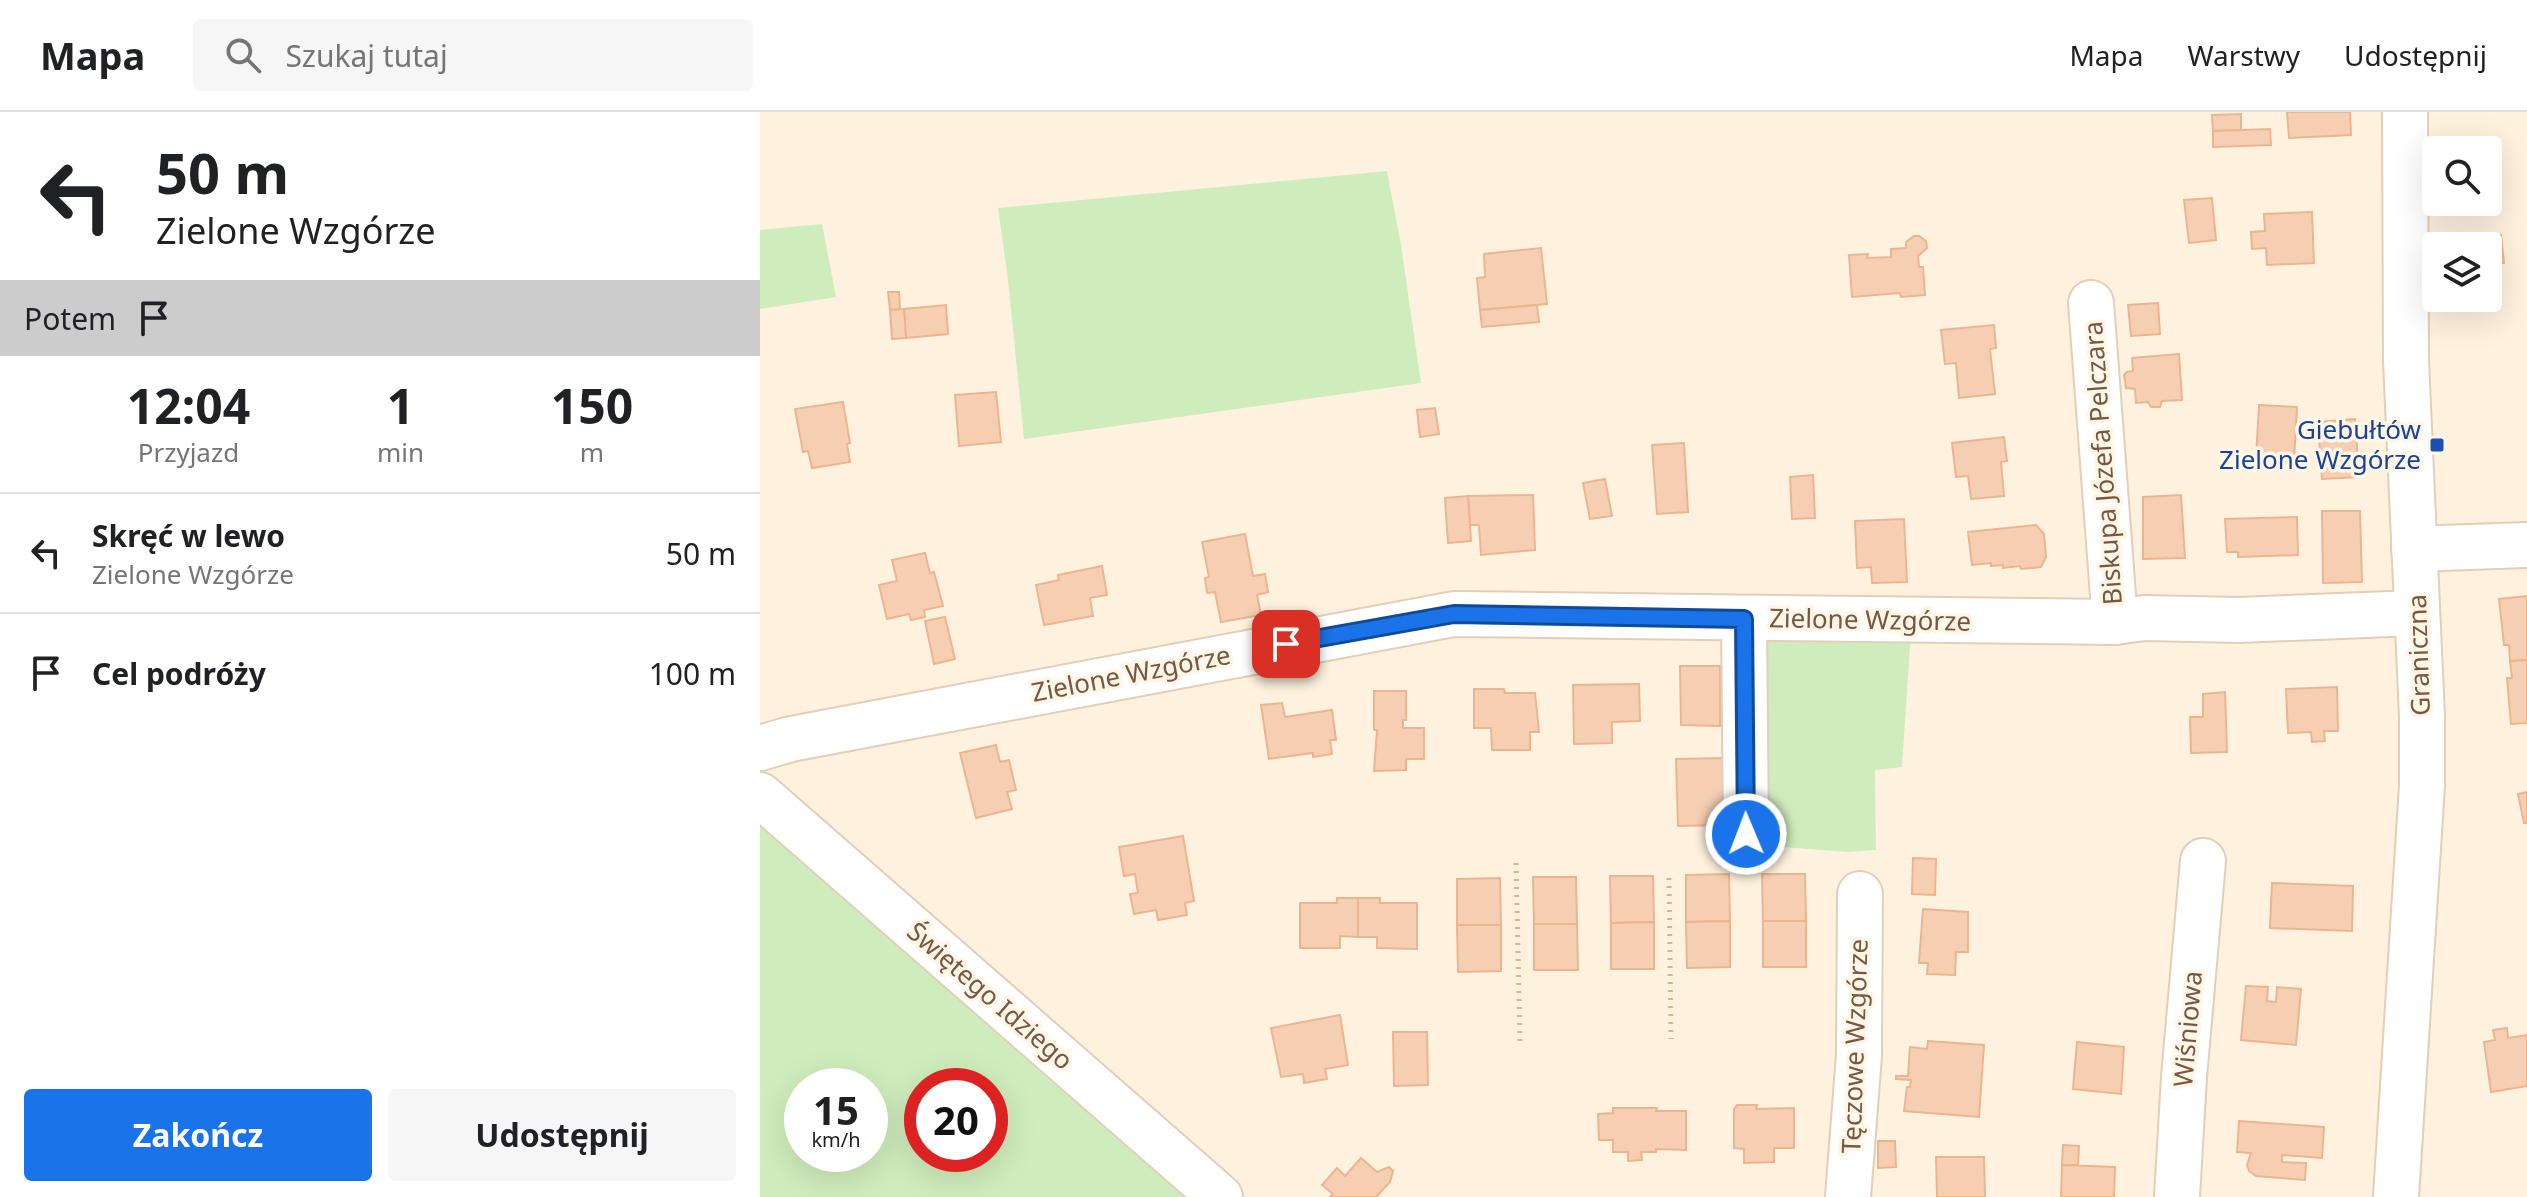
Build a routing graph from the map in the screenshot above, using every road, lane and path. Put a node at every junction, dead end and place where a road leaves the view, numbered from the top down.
1 (2405, 112) edge
2 (2091, 303) dead end
3 (2527, 545) edge
4 (2414, 549) junction
5 (2416, 613) junction
6 (1744, 619) junction
7 (2115, 622) junction
8 (760, 748) edge
9 (760, 795) edge
10 (1746, 834) dead end
11 (2203, 861) dead end
12 (1516, 863) dead end
13 (1669, 878) dead end
14 (1860, 894) dead end
15 (1671, 1039) dead end
16 (1520, 1042) dead end
17 (1220, 1197) edge
18 (1848, 1197) edge
19 (2177, 1197) edge
20 (2396, 1197) edge

1 - 4 street, Graniczna
2 - 7 street, Biskupa Józefa Pelczara
3 - 4 street
4 - 5 street, Graniczna
5 - 7 street, Zielone Wzgórze
5 - 20 street, Graniczna
6 - 7 street, Zielone Wzgórze
6 - 8 street, Zielone Wzgórze
6 - 10 street
9 - 17 street, Świętego Idziego
11 - 19 street, Wiśniowa
12 - 16 path
13 - 15 path
14 - 18 street, Tęczowe Wzgórze

